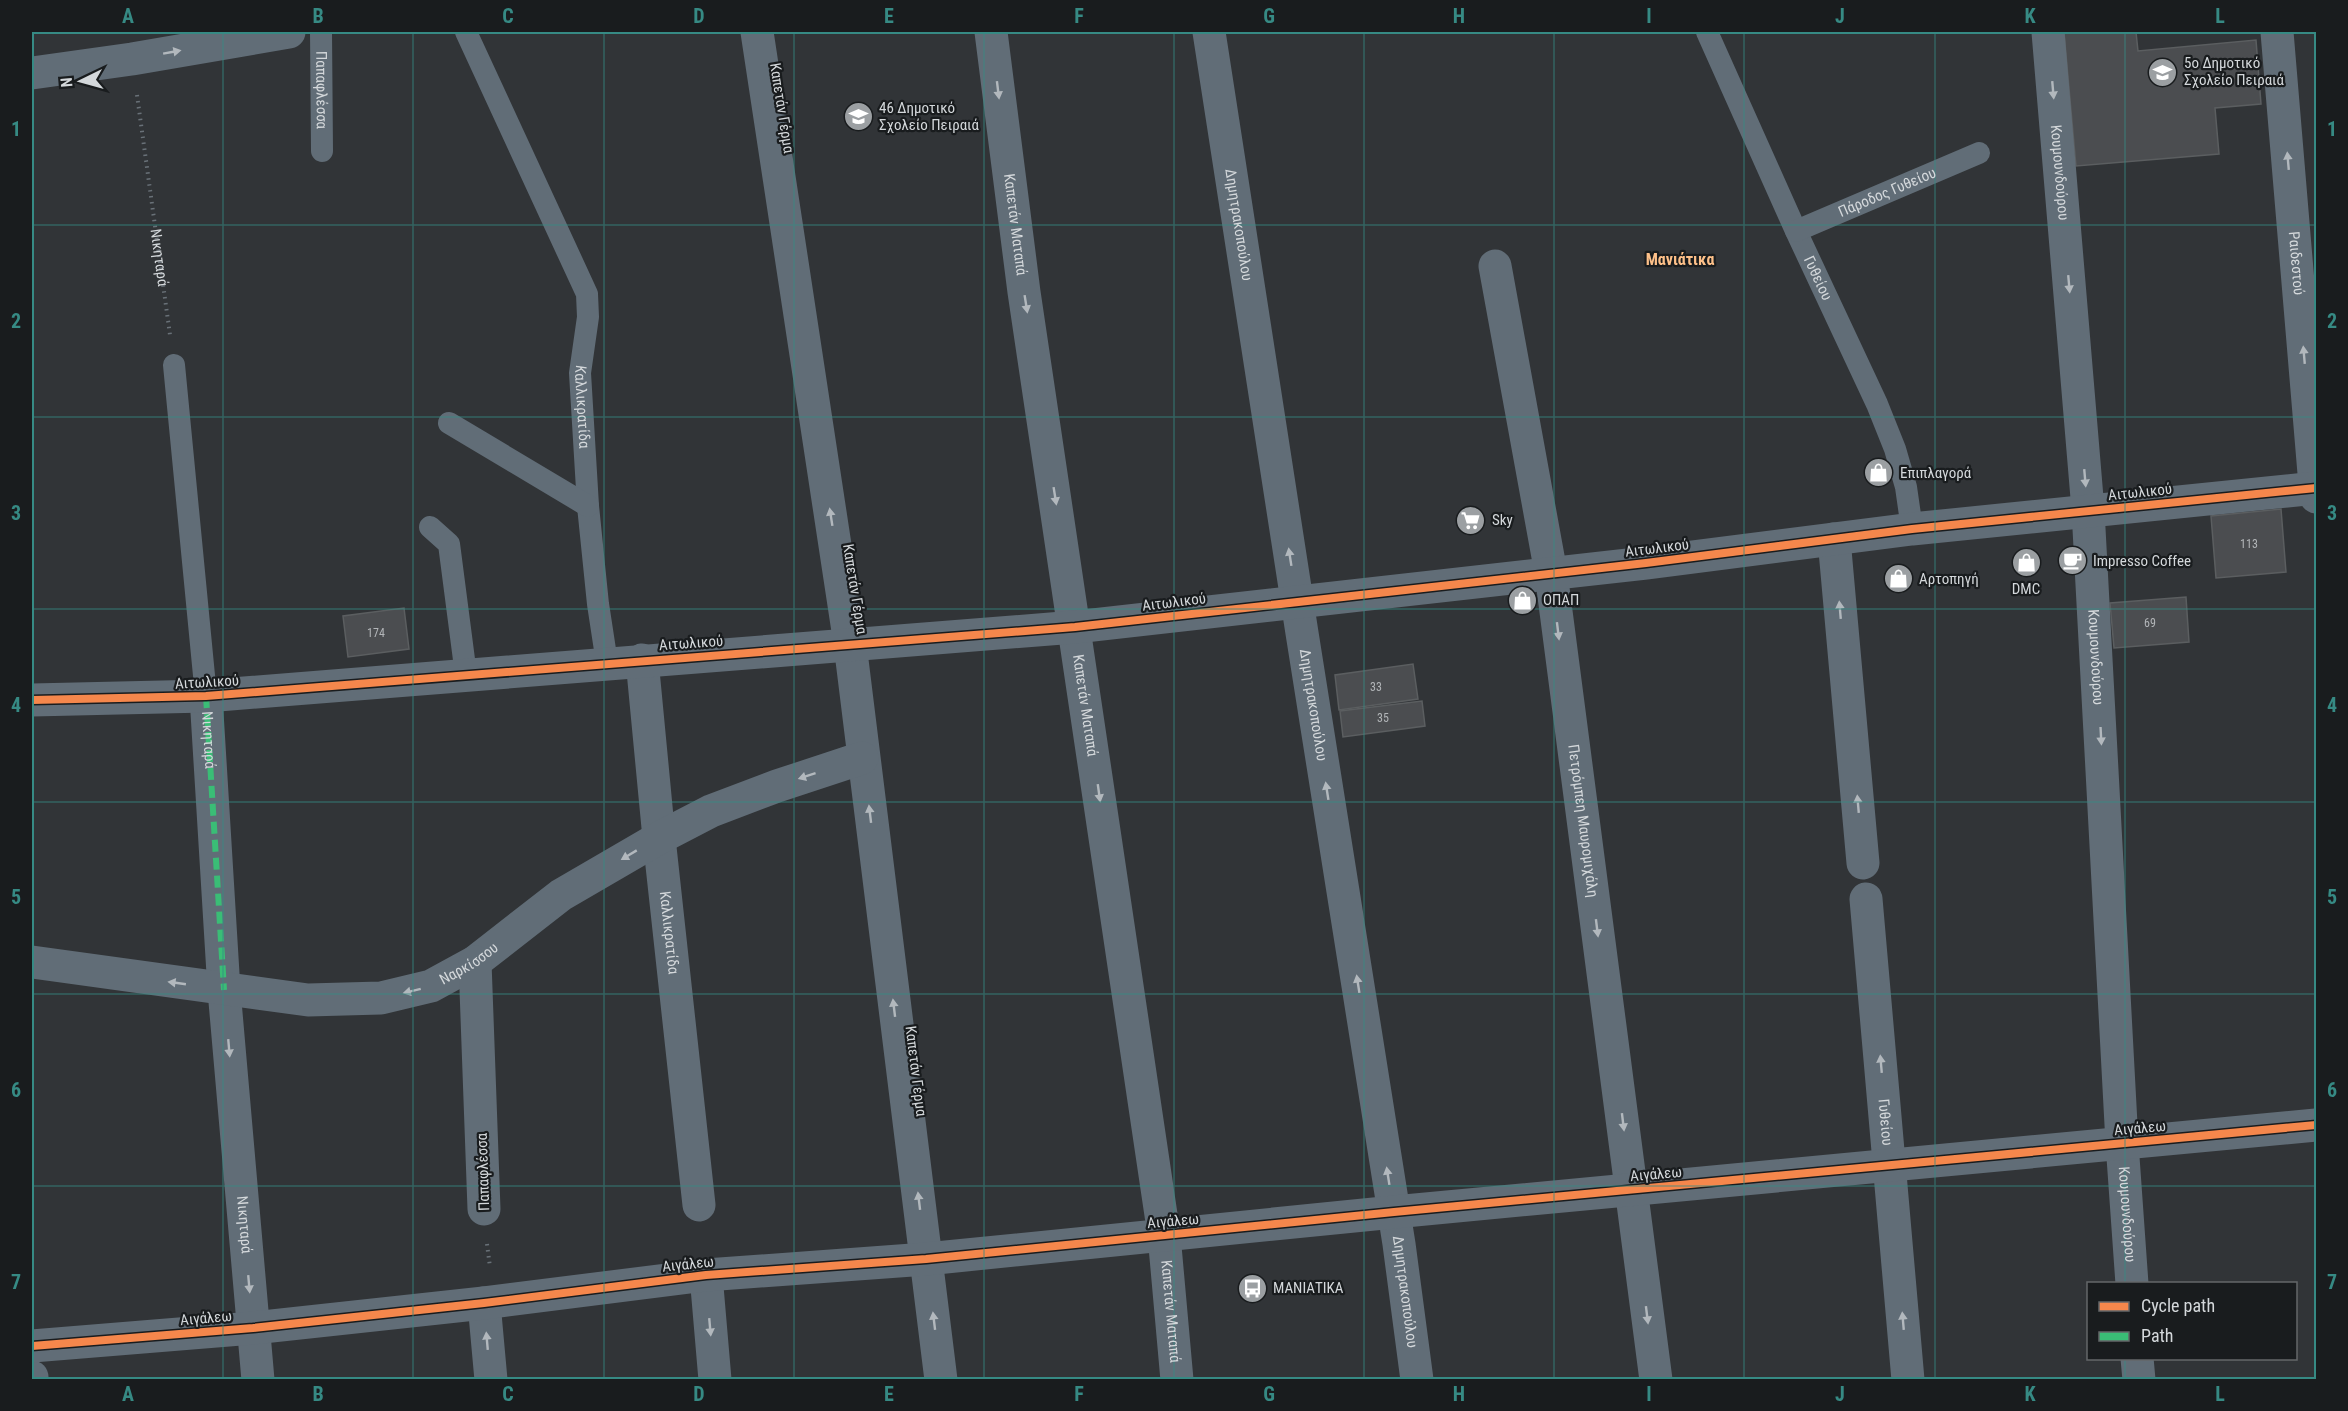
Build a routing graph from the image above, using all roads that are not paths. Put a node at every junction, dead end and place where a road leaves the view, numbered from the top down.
1 (289, 32) edge
2 (321, 32) edge
3 (466, 32) edge
4 (757, 32) edge
5 (991, 32) edge
6 (1209, 32) edge
7 (1707, 32) edge
8 (2048, 32) edge
9 (2277, 32) edge
10 (130, 45) edge
11 (32, 73) edge
12 (322, 151) dead end
13 (1979, 153) dead end
14 (1796, 231) junction
15 (1495, 266) dead end
16 (174, 365) road end
17 (449, 423) dead end
18 (2316, 491) edge
19 (588, 506) junction
20 (2088, 510) junction
21 (429, 527) dead end
22 (1912, 530) junction
23 (1834, 539) junction
24 (1551, 573) junction
25 (1297, 601) junction
26 (1075, 627) junction
27 (850, 644) junction
28 (642, 660) junction
29 (607, 663) junction
30 (466, 675) junction
31 (207, 696) junction
32 (32, 700) edge
33 (862, 758) junction
34 (659, 838) junction
35 (1863, 863) dead end
36 (1866, 899) dead end
37 (32, 962) edge
38 (475, 963) junction
39 (224, 990) junction
40 (2316, 1125) edge
41 (2122, 1143) junction
42 (1889, 1165) junction
43 (1632, 1190) junction
44 (699, 1205) dead end
45 (484, 1209) road end
46 (1394, 1212) junction
47 (1164, 1235) junction
48 (926, 1259) junction
49 (705, 1275) junction
50 (2132, 1282) edge
51 (484, 1303) junction
52 (253, 1328) junction
53 (32, 1346) edge
54 (2137, 1360) edge
55 (258, 1380) edge
56 (491, 1380) edge
57 (715, 1380) edge
58 (941, 1380) edge
59 (1177, 1380) edge
60 (1417, 1380) edge
61 (1656, 1380) edge
62 (1908, 1380) edge
63 (2139, 1380) edge

10 -> 1 street
2 - 12 lane, Παπαφλέσσα
3 - 19 lane, Καλλικρατίδα
27 -> 4 street, Καπετάν Γέρμα
5 -> 26 street, Καπετάν Ματαπά
25 -> 6 street, Δημητρακοπούλου
7 - 14 lane, Γυθείου
8 -> 20 street, Κουμουνδούρου
18 -> 9 street, Ραιδεστού
10 - 11 street
13 - 14 lane, Πάροδος Γυθείου
14 - 22 lane, Γυθείου
15 - 24 street, Πετρόμπεη Μαυρομιχάλη
16 - 31 lane, Νικηταρά
17 - 19 lane
18 - 20 street, Αιτωλικού
19 - 29 lane, Καλλικρατίδα
20 - 22 street, Αιτωλικού
20 -> 41 street, Κουμουνδούρου
21 - 30 lane
22 - 23 street, Αιτωλικού
23 - 24 street, Αιτωλικού
35 -> 23 street
24 - 25 street, Αιτωλικού
24 -> 43 street, Πετρόμπεη Μαυρομιχάλη
25 - 26 street, Αιτωλικού
46 -> 25 street, Δημητρακοπούλου
26 - 27 street, Αιτωλικού
26 -> 47 street, Καπετάν Ματαπά
27 - 28 street, Αιτωλικού
27 - 33 street, Καπετάν Γέρμα
28 - 29 street, Αιτωλικού
28 - 34 street, Καλλικρατίδα
29 - 30 street, Αιτωλικού
30 - 31 street, Αιτωλικού
31 - 32 street, Αιτωλικού
31 - 39 street, Νικηταρά
33 -> 34 street, Ναρκίσσου
48 -> 33 street, Καπετάν Γέρμα
34 -> 38 street, Ναρκίσσου
34 - 44 street, Καλλικρατίδα
42 -> 36 street, Γυθείου
39 -> 37 street, Ναρκίσσου
38 -> 39 street, Ναρκίσσου
38 - 45 street, Παπαφλέσσα
39 -> 52 street, Νικηταρά
40 - 41 street, Αιγάλεω
41 - 42 street, Αιγάλεω
41 - 50 street, Κουμουνδούρου
42 - 43 street, Αιγάλεω
62 -> 42 street, Γυθείου
43 - 46 street, Αιγάλεω
43 -> 61 street, Πετρόμπεη Μαυρομιχάλη
46 - 47 street, Αιγάλεω
46 - 60 street, Δημητρακοπούλου
47 - 48 street, Αιγάλεω
47 - 59 street, Καπετάν Ματαπά
48 - 49 street, Αιγάλεω
58 -> 48 street, Καπετάν Γέρμα
49 - 51 street, Αιγάλεω
49 -> 57 street
51 - 52 street, Αιγάλεω
56 -> 51 street
52 - 53 street, Αιγάλεω
52 - 55 street, Νικηταρά
54 - 63 street

